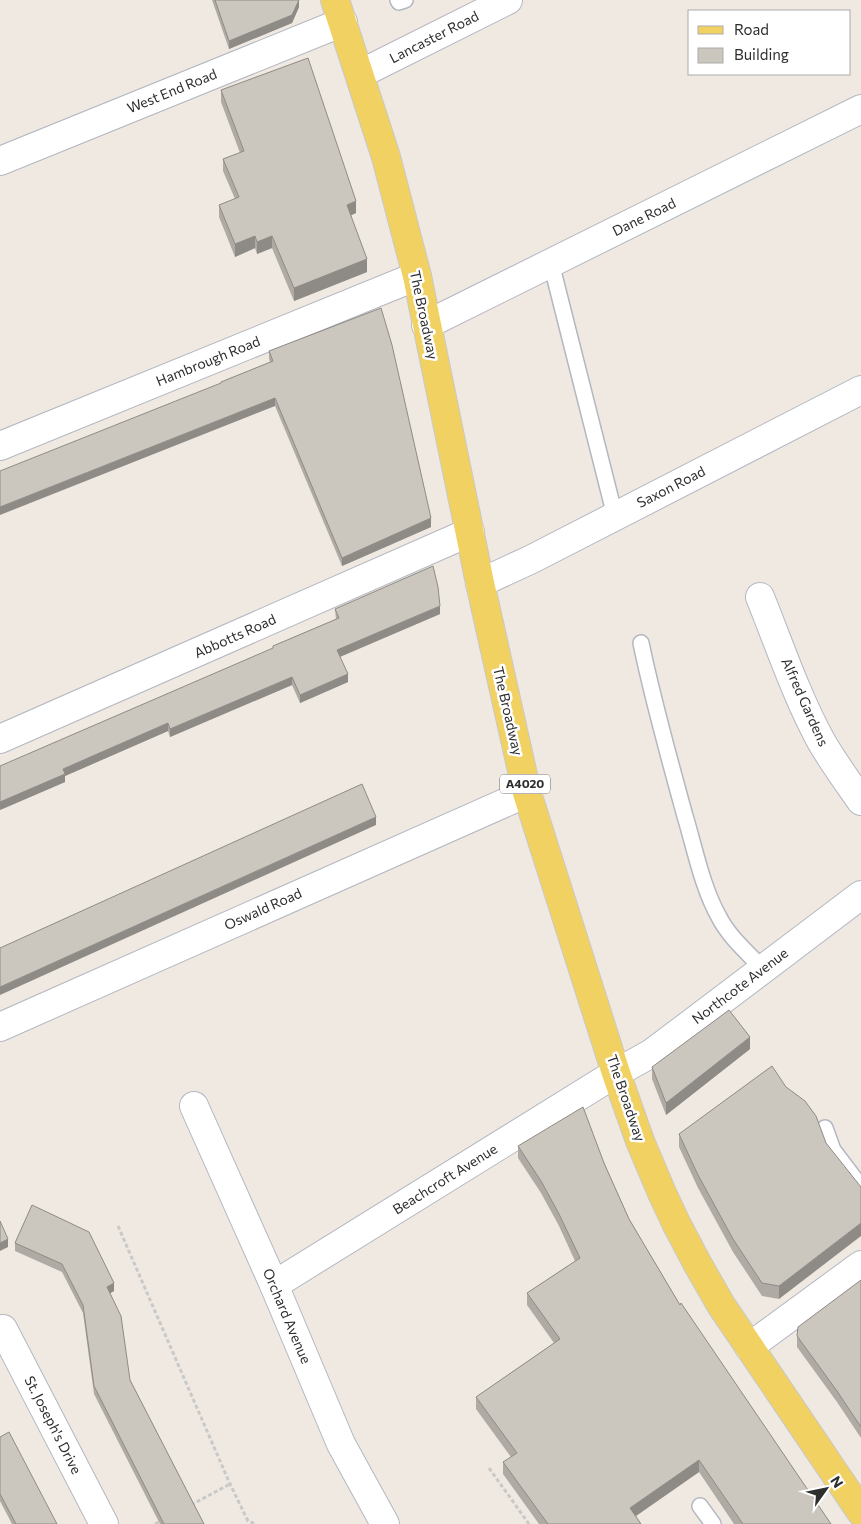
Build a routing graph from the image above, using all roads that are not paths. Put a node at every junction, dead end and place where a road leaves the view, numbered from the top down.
1 (398, 0) edge
2 (405, 0) edge
3 (508, 0) edge
4 (339, 11) edge
5 (360, 74) junction
6 (861, 109) edge
7 (0, 161) edge
8 (551, 263) junction
9 (417, 276) junction
10 (426, 325) junction
11 (861, 390) edge
12 (0, 446) edge
13 (615, 516) junction
14 (470, 532) junction
15 (480, 582) junction
16 (760, 597) dead end
17 (641, 643) dead end
18 (0, 739) edge
19 (527, 793) junction
20 (861, 801) edge
21 (861, 895) edge
22 (763, 969) junction
23 (0, 1027) edge
24 (616, 1073) junction
25 (194, 1106) dead end
26 (825, 1128) dead end
27 (861, 1187) edge
28 (861, 1265) edge
29 (274, 1285) junction
30 (0, 1330) edge
31 (749, 1347) junction
32 (700, 1506) dead end
33 (861, 1512) edge
34 (104, 1524) edge
35 (385, 1524) edge
36 (713, 1524) edge

1 - 2 lane
3 - 5 street, Lancaster Road
4 - 5 main road, The Broadway / A4020
4 - 7 street, West End Road
5 - 9 main road, The Broadway / A4020
6 - 8 street, Dane Road
8 - 10 street, Dane Road
8 - 13 lane
9 - 10 main road, The Broadway / A4020
9 - 12 street, Hambrough Road
10 - 14 main road, The Broadway / A4020
11 - 13 street, Saxon Road
13 - 15 street, Saxon Road
14 - 15 main road, The Broadway / A4020
14 - 18 street, Abbotts Road
15 - 19 main road, The Broadway / A4020
16 - 20 street, Alfred Gardens
17 - 22 lane
19 - 23 street, Oswald Road
19 - 24 main road, The Broadway / A4020
21 - 22 street, Northcote Avenue
22 - 24 street, Northcote Avenue
24 - 29 street, Beachcroft Avenue
24 - 31 main road, The Broadway / A4020
25 - 29 street, Orchard Avenue
26 - 27 lane
28 - 31 street
29 - 35 street, Orchard Avenue
30 - 34 street, St. Joseph's Drive
31 - 33 main road, The Broadway / A4020
32 - 36 lane

